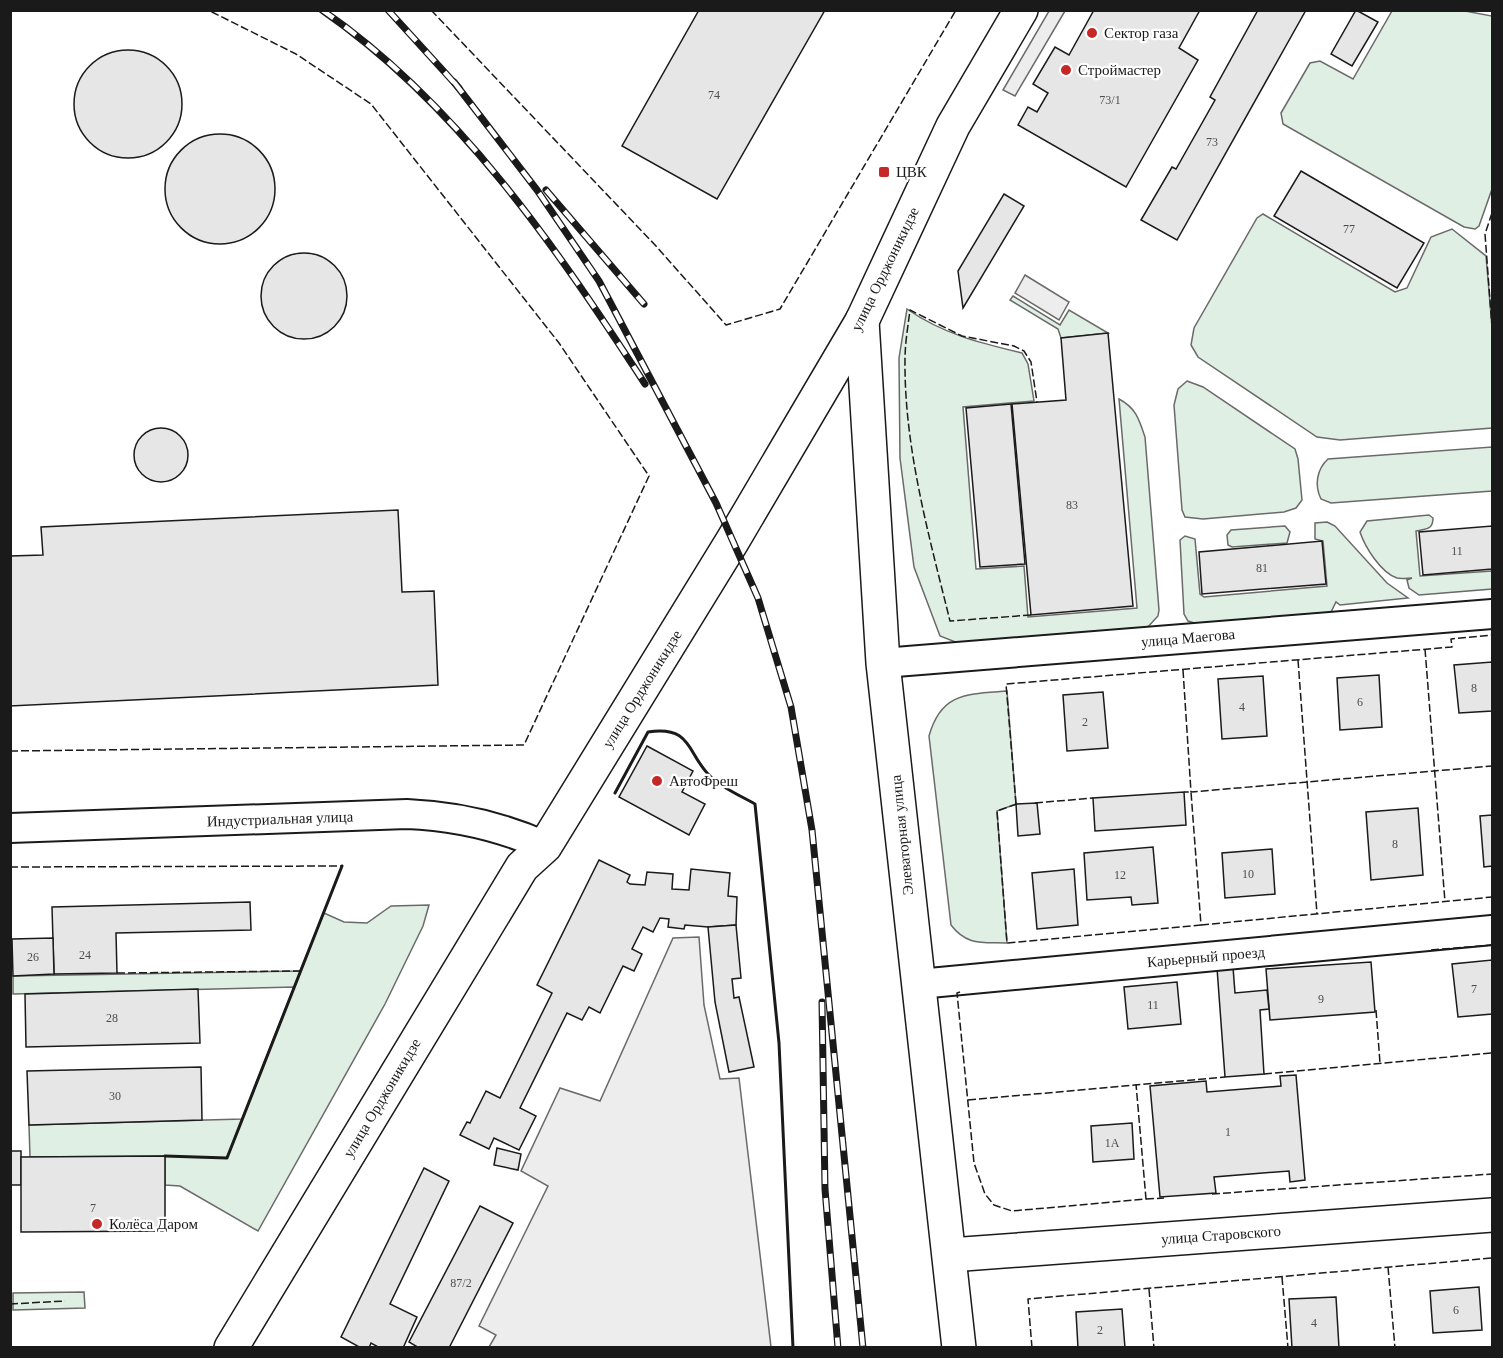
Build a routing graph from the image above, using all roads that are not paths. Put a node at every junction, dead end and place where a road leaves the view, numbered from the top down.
1 (1021, 10) edge
2 (862, 321) junction
3 (1492, 614) edge
4 (883, 663) junction
5 (10, 828) edge
6 (545, 846) junction
7 (1492, 930) edge
8 (919, 984) junction
9 (1492, 1215) edge
10 (950, 1255) junction
11 (231, 1347) edge
12 (959, 1347) edge

1 - 2 main road, улица Орджоникидзе
2 - 4 main road, Элеваторная улица
2 - 6 main road, улица Орджоникидзе
3 - 4 street, улица Маегова
4 - 8 main road, Элеваторная улица
5 - 6 street, Индустриальная улица
6 - 11 main road, улица Орджоникидзе
7 - 8 street, Карьерный проезд
8 - 10 main road, Элеваторная улица
9 - 10 main road, улица Старовского
10 - 12 main road, Элеваторная улица

